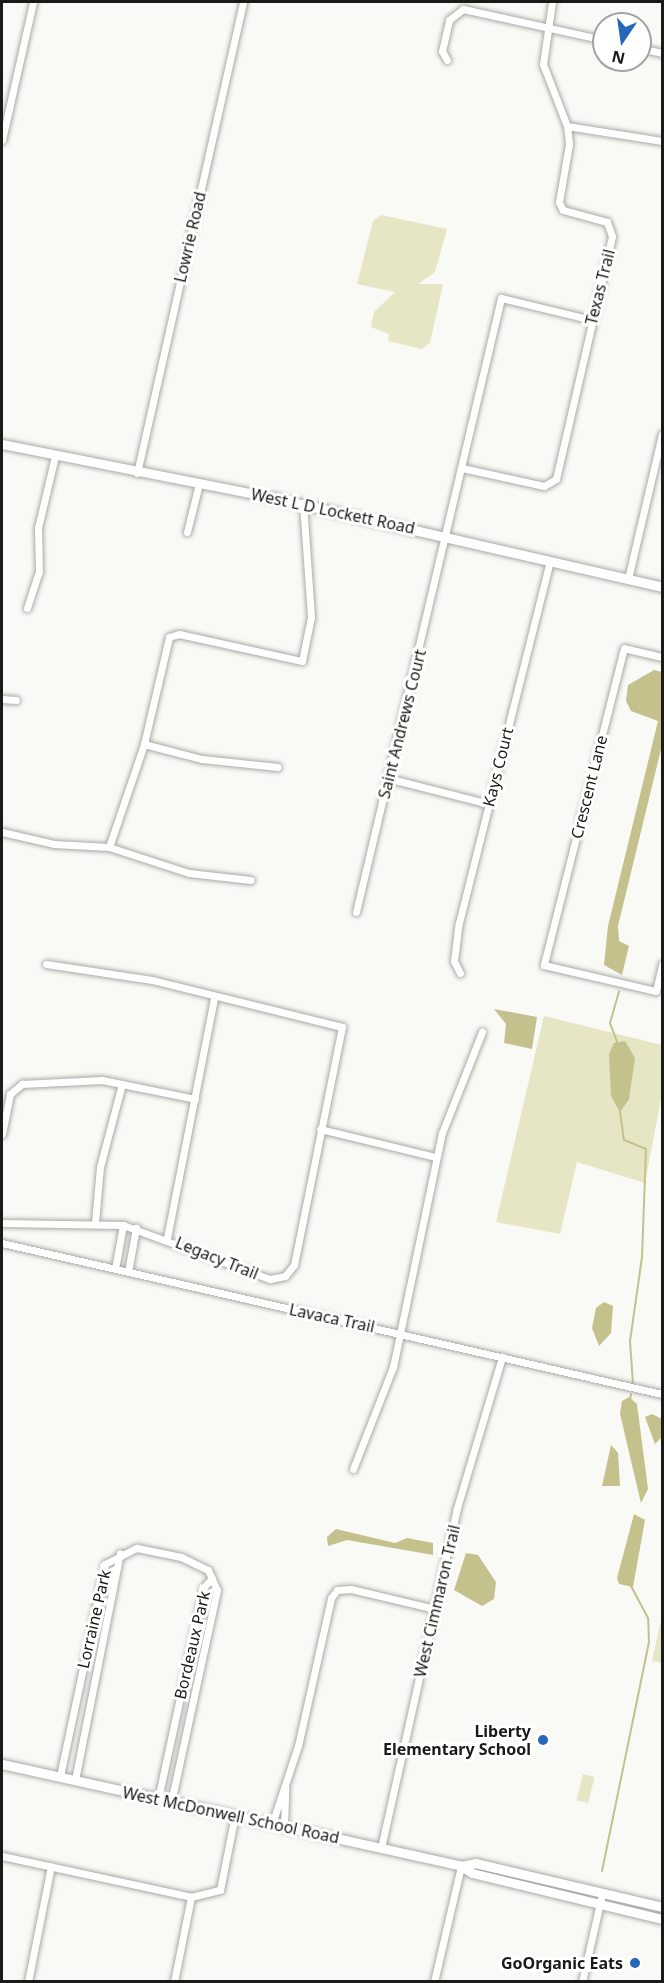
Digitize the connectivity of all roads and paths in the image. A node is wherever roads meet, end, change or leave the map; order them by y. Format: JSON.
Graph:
{"nodes":[{"id":1,"x":33,"y":2,"type":"edge"},
{"id":2,"x":243,"y":2,"type":"edge"},
{"id":3,"x":552,"y":2,"type":"edge"},
{"id":4,"x":546,"y":28,"type":"junction"},
{"id":5,"x":592,"y":38,"type":"edge"},
{"id":6,"x":447,"y":60,"type":"dead end"},
{"id":7,"x":567,"y":126,"type":"junction"},
{"id":8,"x":2,"y":140,"type":"edge"},
{"id":9,"x":663,"y":141,"type":"edge"},
{"id":10,"x":592,"y":320,"type":"junction"},
{"id":11,"x":663,"y":434,"type":"edge"},
{"id":12,"x":2,"y":444,"type":"edge"},
{"id":13,"x":55,"y":456,"type":"junction"},
{"id":14,"x":462,"y":468,"type":"junction"},
{"id":15,"x":137,"y":473,"type":"junction"},
{"id":16,"x":199,"y":484,"type":"junction"},
{"id":17,"x":303,"y":504,"type":"junction"},
{"id":18,"x":187,"y":532,"type":"dead end"},
{"id":19,"x":447,"y":536,"type":"junction"},
{"id":20,"x":550,"y":561,"type":"junction"},
{"id":21,"x":628,"y":579,"type":"junction"},
{"id":22,"x":663,"y":587,"type":"edge"},
{"id":23,"x":27,"y":608,"type":"dead end"},
{"id":24,"x":663,"y":657,"type":"edge"},
{"id":25,"x":2,"y":699,"type":"edge"},
{"id":26,"x":16,"y":700,"type":"dead end"},
{"id":27,"x":144,"y":744,"type":"junction"},
{"id":28,"x":278,"y":767,"type":"dead end"},
{"id":29,"x":391,"y":779,"type":"junction"},
{"id":30,"x":489,"y":804,"type":"junction"},
{"id":31,"x":2,"y":832,"type":"edge"},
{"id":32,"x":109,"y":847,"type":"junction"},
{"id":33,"x":250,"y":880,"type":"dead end"},
{"id":34,"x":357,"y":912,"type":"dead end"},
{"id":35,"x":46,"y":964,"type":"dead end"},
{"id":36,"x":663,"y":964,"type":"edge"},
{"id":37,"x":460,"y":973,"type":"dead end"},
{"id":38,"x":214,"y":998,"type":"junction"},
{"id":39,"x":482,"y":1032,"type":"dead end"},
{"id":40,"x":122,"y":1084,"type":"junction"},
{"id":41,"x":195,"y":1099,"type":"junction"},
{"id":42,"x":320,"y":1129,"type":"junction"},
{"id":43,"x":2,"y":1134,"type":"edge"},
{"id":44,"x":436,"y":1156,"type":"junction"},
{"id":45,"x":95,"y":1222,"type":"junction"},
{"id":46,"x":2,"y":1223,"type":"edge"},
{"id":47,"x":123,"y":1225,"type":"junction"},
{"id":48,"x":136,"y":1228,"type":"junction"},
{"id":49,"x":167,"y":1238,"type":"junction"},
{"id":50,"x":2,"y":1243,"type":"edge"},
{"id":51,"x":115,"y":1269,"type":"junction"},
{"id":52,"x":128,"y":1272,"type":"junction"},
{"id":53,"x":401,"y":1333,"type":"junction"},
{"id":54,"x":502,"y":1357,"type":"junction"},
{"id":55,"x":663,"y":1394,"type":"edge"},
{"id":56,"x":353,"y":1469,"type":"dead end"},
{"id":57,"x":120,"y":1553,"type":"junction"},
{"id":58,"x":212,"y":1578,"type":"junction"},
{"id":59,"x":435,"y":1610,"type":"junction"},
{"id":60,"x":66,"y":1746,"type":"junction"},
{"id":61,"x":81,"y":1750,"type":"junction"},
{"id":62,"x":2,"y":1764,"type":"edge"},
{"id":63,"x":165,"y":1766,"type":"junction"},
{"id":64,"x":178,"y":1769,"type":"junction"},
{"id":65,"x":60,"y":1776,"type":"junction"},
{"id":66,"x":75,"y":1780,"type":"junction"},
{"id":67,"x":285,"y":1788,"type":"junction"},
{"id":68,"x":158,"y":1799,"type":"junction"},
{"id":69,"x":171,"y":1802,"type":"junction"},
{"id":70,"x":236,"y":1815,"type":"junction"},
{"id":71,"x":272,"y":1824,"type":"junction"},
{"id":72,"x":284,"y":1826,"type":"junction"},
{"id":73,"x":381,"y":1848,"type":"junction"},
{"id":74,"x":2,"y":1856,"type":"edge"},
{"id":75,"x":51,"y":1866,"type":"junction"},
{"id":76,"x":461,"y":1866,"type":"junction"},
{"id":77,"x":191,"y":1897,"type":"junction"},
{"id":78,"x":601,"y":1899,"type":"junction"},
{"id":79,"x":663,"y":1907,"type":"edge"},
{"id":80,"x":663,"y":1919,"type":"edge"},
{"id":81,"x":28,"y":1982,"type":"edge"},
{"id":82,"x":174,"y":1982,"type":"edge"},
{"id":83,"x":434,"y":1982,"type":"edge"},
{"id":84,"x":582,"y":1982,"type":"edge"}],
"edges":[{"from":1,"to":8,"type":"street"},
{"from":2,"to":15,"type":"street","name":"Lowrie Road"},
{"from":3,"to":4,"type":"street","name":"Texas Trail"},
{"from":4,"to":5,"type":"street"},
{"from":4,"to":6,"type":"street"},
{"from":4,"to":7,"type":"street","name":"Texas Trail"},
{"from":7,"to":9,"type":"street"},
{"from":7,"to":10,"type":"street","name":"Texas Trail"},
{"from":10,"to":14,"type":"street","name":"Texas Trail"},
{"from":10,"to":14,"type":"street","name":"Saint Andrews Court"},
{"from":11,"to":21,"type":"street"},
{"from":12,"to":13,"type":"main road","name":"West L D Lockett Road"},
{"from":13,"to":15,"type":"main road","name":"West L D Lockett Road"},
{"from":13,"to":23,"type":"street"},
{"from":14,"to":19,"type":"street","name":"Saint Andrews Court"},
{"from":15,"to":16,"type":"main road","name":"West L D Lockett Road"},
{"from":16,"to":17,"type":"main road","name":"West L D Lockett Road"},
{"from":16,"to":18,"type":"street"},
{"from":17,"to":19,"type":"main road","name":"West L D Lockett Road"},
{"from":17,"to":27,"type":"street"},
{"from":19,"to":20,"type":"main road","name":"West L D Lockett Road"},
{"from":19,"to":29,"type":"street","name":"Saint Andrews Court"},
{"from":20,"to":21,"type":"main road","name":"West L D Lockett Road"},
{"from":20,"to":30,"type":"street","name":"Kays Court"},
{"from":21,"to":22,"type":"main road","name":"West L D Lockett Road"},
{"from":24,"to":36,"type":"street","name":"Crescent Lane"},
{"from":25,"to":26,"type":"street"},
{"from":27,"to":28,"type":"street"},
{"from":27,"to":32,"type":"street"},
{"from":29,"to":30,"type":"street"},
{"from":29,"to":34,"type":"street","name":"Saint Andrews Court"},
{"from":30,"to":37,"type":"street","name":"Kays Court"},
{"from":31,"to":32,"type":"street"},
{"from":32,"to":33,"type":"street"},
{"from":35,"to":38,"type":"street"},
{"from":38,"to":41,"type":"street"},
{"from":38,"to":42,"type":"street","name":"Legacy Trail"},
{"from":39,"to":44,"type":"street"},
{"from":40,"to":41,"type":"street"},
{"from":40,"to":43,"type":"street"},
{"from":40,"to":45,"type":"street"},
{"from":41,"to":49,"type":"street"},
{"from":42,"to":44,"type":"street"},
{"from":42,"to":49,"type":"street","name":"Legacy Trail"},
{"from":44,"to":53,"type":"street"},
{"from":45,"to":46,"type":"street","name":"Legacy Trail"},
{"from":45,"to":47,"type":"street","name":"Legacy Trail"},
{"from":47,"to":48,"type":"street","name":"Legacy Trail"},
{"from":47,"to":51,"type":"street"},
{"from":48,"to":49,"type":"street","name":"Legacy Trail"},
{"from":48,"to":52,"type":"street"},
{"from":50,"to":51,"type":"street","name":"Lavaca Trail"},
{"from":51,"to":52,"type":"street","name":"Lavaca Trail"},
{"from":52,"to":53,"type":"street","name":"Lavaca Trail"},
{"from":53,"to":54,"type":"street","name":"Lavaca Trail"},
{"from":53,"to":56,"type":"street"},
{"from":54,"to":55,"type":"street","name":"Lavaca Trail"},
{"from":54,"to":59,"type":"street","name":"West Cimmaron Trail"},
{"from":57,"to":58,"type":"street"},
{"from":57,"to":60,"type":"street","name":"Lorraine Park"},
{"from":57,"to":61,"type":"street","name":"Lorraine Park"},
{"from":58,"to":63,"type":"street","name":"Bordeaux Park"},
{"from":58,"to":64,"type":"street","name":"Bordeaux Park"},
{"from":59,"to":67,"type":"street"},
{"from":59,"to":73,"type":"street","name":"West Cimmaron Trail"},
{"from":60,"to":61,"type":"street"},
{"from":60,"to":65,"type":"street","name":"Lorraine Park"},
{"from":61,"to":66,"type":"street","name":"Lorraine Park"},
{"from":62,"to":65,"type":"main road","name":"West McDonwell School Road"},
{"from":63,"to":64,"type":"street"},
{"from":63,"to":68,"type":"street","name":"Bordeaux Park"},
{"from":64,"to":69,"type":"street","name":"Bordeaux Park"},
{"from":65,"to":66,"type":"main road","name":"West McDonwell School Road"},
{"from":66,"to":68,"type":"main road","name":"West McDonwell School Road"},
{"from":67,"to":71,"type":"street"},
{"from":67,"to":72,"type":"street"},
{"from":68,"to":69,"type":"main road","name":"West McDonwell School Road"},
{"from":69,"to":70,"type":"main road","name":"West McDonwell School Road"},
{"from":70,"to":71,"type":"main road","name":"West McDonwell School Road"},
{"from":70,"to":77,"type":"street"},
{"from":71,"to":72,"type":"main road","name":"West McDonwell School Road"},
{"from":72,"to":73,"type":"main road","name":"West McDonwell School Road"},
{"from":73,"to":76,"type":"main road","name":"West McDonwell School Road"},
{"from":74,"to":75,"type":"street"},
{"from":75,"to":77,"type":"street"},
{"from":75,"to":81,"type":"street"},
{"from":76,"to":78,"type":"main road","name":"West McDonwell School Road"},
{"from":76,"to":83,"type":"street"},
{"from":77,"to":82,"type":"street"},
{"from":78,"to":79,"type":"main road","name":"West McDonwell School Road"},
{"from":78,"to":80,"type":"main road","name":"West McDonwell School Road"},
{"from":78,"to":84,"type":"street"}]}
